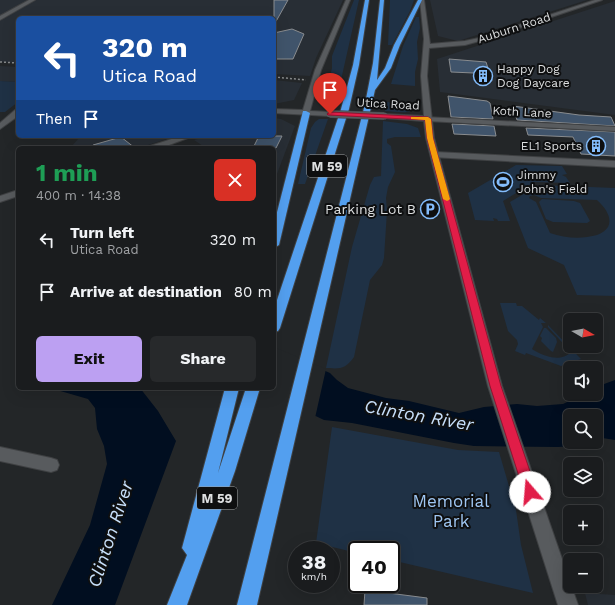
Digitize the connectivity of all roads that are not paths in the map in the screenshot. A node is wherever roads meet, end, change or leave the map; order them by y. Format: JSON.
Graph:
{"nodes":[{"id":1,"x":33,"y":0,"type":"edge"},
{"id":2,"x":348,"y":0,"type":"edge"},
{"id":3,"x":367,"y":0,"type":"edge"},
{"id":4,"x":382,"y":0,"type":"edge"},
{"id":5,"x":421,"y":0,"type":"edge"},
{"id":6,"x":600,"y":0,"type":"edge"},
{"id":7,"x":0,"y":18,"type":"edge"},
{"id":8,"x":427,"y":42,"type":"junction"},
{"id":9,"x":372,"y":91,"type":"junction"},
{"id":10,"x":276,"y":112,"type":"edge"},
{"id":11,"x":306,"y":113,"type":"junction"},
{"id":12,"x":16,"y":114,"type":"edge"},
{"id":13,"x":428,"y":119,"type":"junction"},
{"id":14,"x":0,"y":127,"type":"edge"},
{"id":15,"x":615,"y":129,"type":"edge"},
{"id":16,"x":183,"y":138,"type":"edge"},
{"id":17,"x":159,"y":146,"type":"edge"},
{"id":18,"x":435,"y":155,"type":"junction"},
{"id":19,"x":615,"y":164,"type":"edge"},
{"id":20,"x":16,"y":194,"type":"edge"},
{"id":21,"x":0,"y":199,"type":"edge"},
{"id":22,"x":276,"y":237,"type":"edge"},
{"id":23,"x":276,"y":322,"type":"edge"},
{"id":24,"x":231,"y":390,"type":"edge"},
{"id":25,"x":252,"y":390,"type":"edge"},
{"id":26,"x":0,"y":454,"type":"edge"},
{"id":27,"x":51,"y":465,"type":"dead end"},
{"id":28,"x":177,"y":605,"type":"edge"},
{"id":29,"x":247,"y":605,"type":"edge"},
{"id":30,"x":568,"y":605,"type":"edge"}],
"edges":[{"from":1,"to":7,"type":"street"},
{"from":2,"to":11,"type":"street"},
{"from":3,"to":23,"type":"highway","number":"M 59"},
{"from":4,"to":9,"type":"highway","number":"M 59"},
{"from":5,"to":8,"type":"street"},
{"from":5,"to":9,"type":"highway"},
{"from":6,"to":8,"type":"street","name":"Auburn Road"},
{"from":8,"to":13,"type":"street"},
{"from":9,"to":29,"type":"highway","number":"M 59"},
{"from":10,"to":11,"type":"street","name":"Utica Road"},
{"from":11,"to":13,"type":"street","name":"Utica Road","bridge":true},
{"from":11,"to":22,"type":"highway"},
{"from":12,"to":14,"type":"street"},
{"from":13,"to":15,"type":"street","name":"Koth Lane"},
{"from":13,"to":18,"type":"street"},
{"from":16,"to":17,"type":"street"},
{"from":18,"to":19,"type":"street"},
{"from":18,"to":30,"type":"street"},
{"from":20,"to":21,"type":"street"},
{"from":24,"to":28,"type":"highway"},
{"from":25,"to":28,"type":"highway","number":"M 59"},
{"from":26,"to":27,"type":"street"}]}
